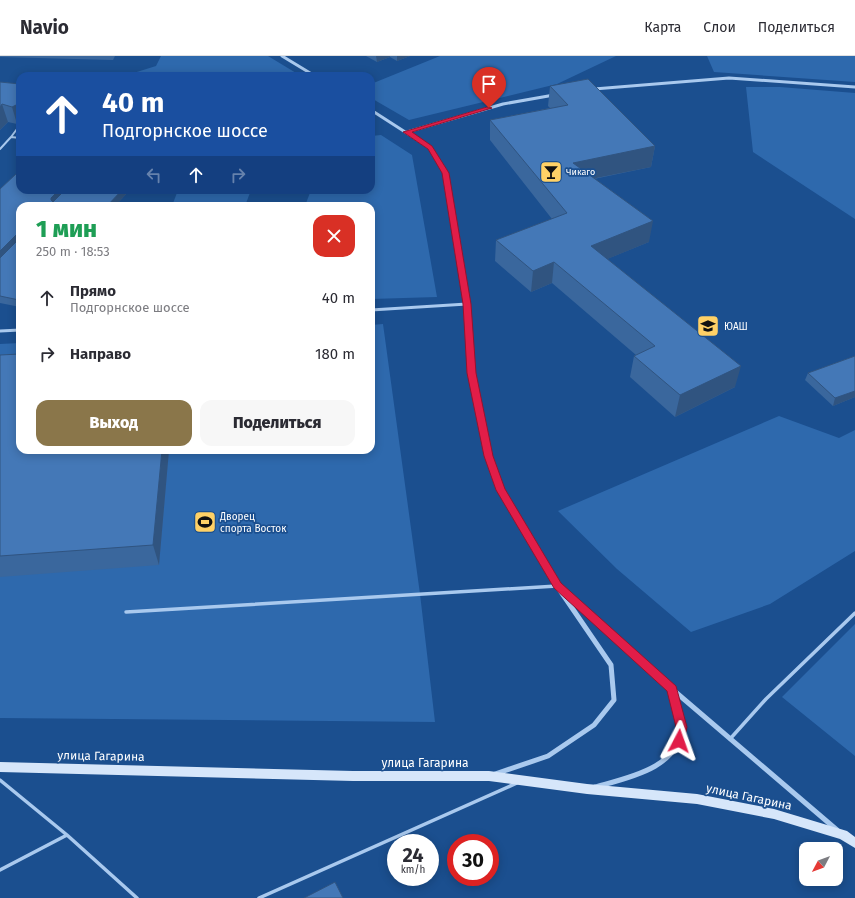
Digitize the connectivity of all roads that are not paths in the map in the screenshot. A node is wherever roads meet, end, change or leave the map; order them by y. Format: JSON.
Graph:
{"nodes":[{"id":1,"x":282,"y":56,"type":"edge"},
{"id":2,"x":308,"y":72,"type":"edge"},
{"id":3,"x":855,"y":87,"type":"edge"},
{"id":4,"x":589,"y":90,"type":"edge"},
{"id":5,"x":558,"y":95,"type":"edge"},
{"id":6,"x":375,"y":112,"type":"edge"},
{"id":7,"x":16,"y":130,"type":"edge"},
{"id":8,"x":407,"y":132,"type":"junction"},
{"id":9,"x":11,"y":136,"type":"junction"},
{"id":10,"x":16,"y":137,"type":"edge"},
{"id":11,"x":0,"y":149,"type":"edge"},
{"id":12,"x":467,"y":304,"type":"junction"},
{"id":13,"x":375,"y":310,"type":"edge"},
{"id":14,"x":16,"y":330,"type":"edge"},
{"id":15,"x":0,"y":331,"type":"edge"},
{"id":16,"x":557,"y":586,"type":"junction"},
{"id":17,"x":126,"y":612,"type":"dead end"},
{"id":18,"x":855,"y":613,"type":"edge"},
{"id":19,"x":672,"y":689,"type":"junction"},
{"id":20,"x":730,"y":739,"type":"junction"},
{"id":21,"x":0,"y":767,"type":"edge"},
{"id":22,"x":489,"y":776,"type":"junction"},
{"id":23,"x":0,"y":780,"type":"edge"},
{"id":24,"x":522,"y":781,"type":"junction"},
{"id":25,"x":587,"y":789,"type":"junction"},
{"id":26,"x":67,"y":835,"type":"junction"},
{"id":27,"x":844,"y":835,"type":"junction"},
{"id":28,"x":855,"y":843,"type":"edge"},
{"id":29,"x":0,"y":870,"type":"edge"},
{"id":30,"x":137,"y":898,"type":"edge"},
{"id":31,"x":259,"y":898,"type":"edge"}],
"edges":[{"from":1,"to":2,"type":"street"},
{"from":3,"to":4,"type":"street"},
{"from":5,"to":8,"type":"street"},
{"from":6,"to":8,"type":"street"},
{"from":7,"to":9,"type":"lane"},
{"from":8,"to":12,"type":"street"},
{"from":9,"to":10,"type":"lane"},
{"from":9,"to":11,"type":"lane"},
{"from":12,"to":13,"type":"lane"},
{"from":12,"to":16,"type":"street"},
{"from":14,"to":15,"type":"lane"},
{"from":16,"to":17,"type":"lane"},
{"from":16,"to":19,"type":"street"},
{"from":16,"to":22,"type":"street"},
{"from":18,"to":20,"type":"lane"},
{"from":19,"to":20,"type":"street"},
{"from":19,"to":25,"type":"street"},
{"from":20,"to":27,"type":"street"},
{"from":21,"to":22,"type":"main road","name":"улица Гагарина"},
{"from":22,"to":24,"type":"main road","name":"улица Гагарина"},
{"from":23,"to":26,"type":"lane"},
{"from":24,"to":25,"type":"main road","name":"улица Гагарина"},
{"from":24,"to":31,"type":"lane"},
{"from":25,"to":27,"type":"main road","name":"улица Гагарина"},
{"from":26,"to":29,"type":"lane"},
{"from":26,"to":30,"type":"lane"},
{"from":27,"to":28,"type":"main road","name":"улица Гагарина"}]}
